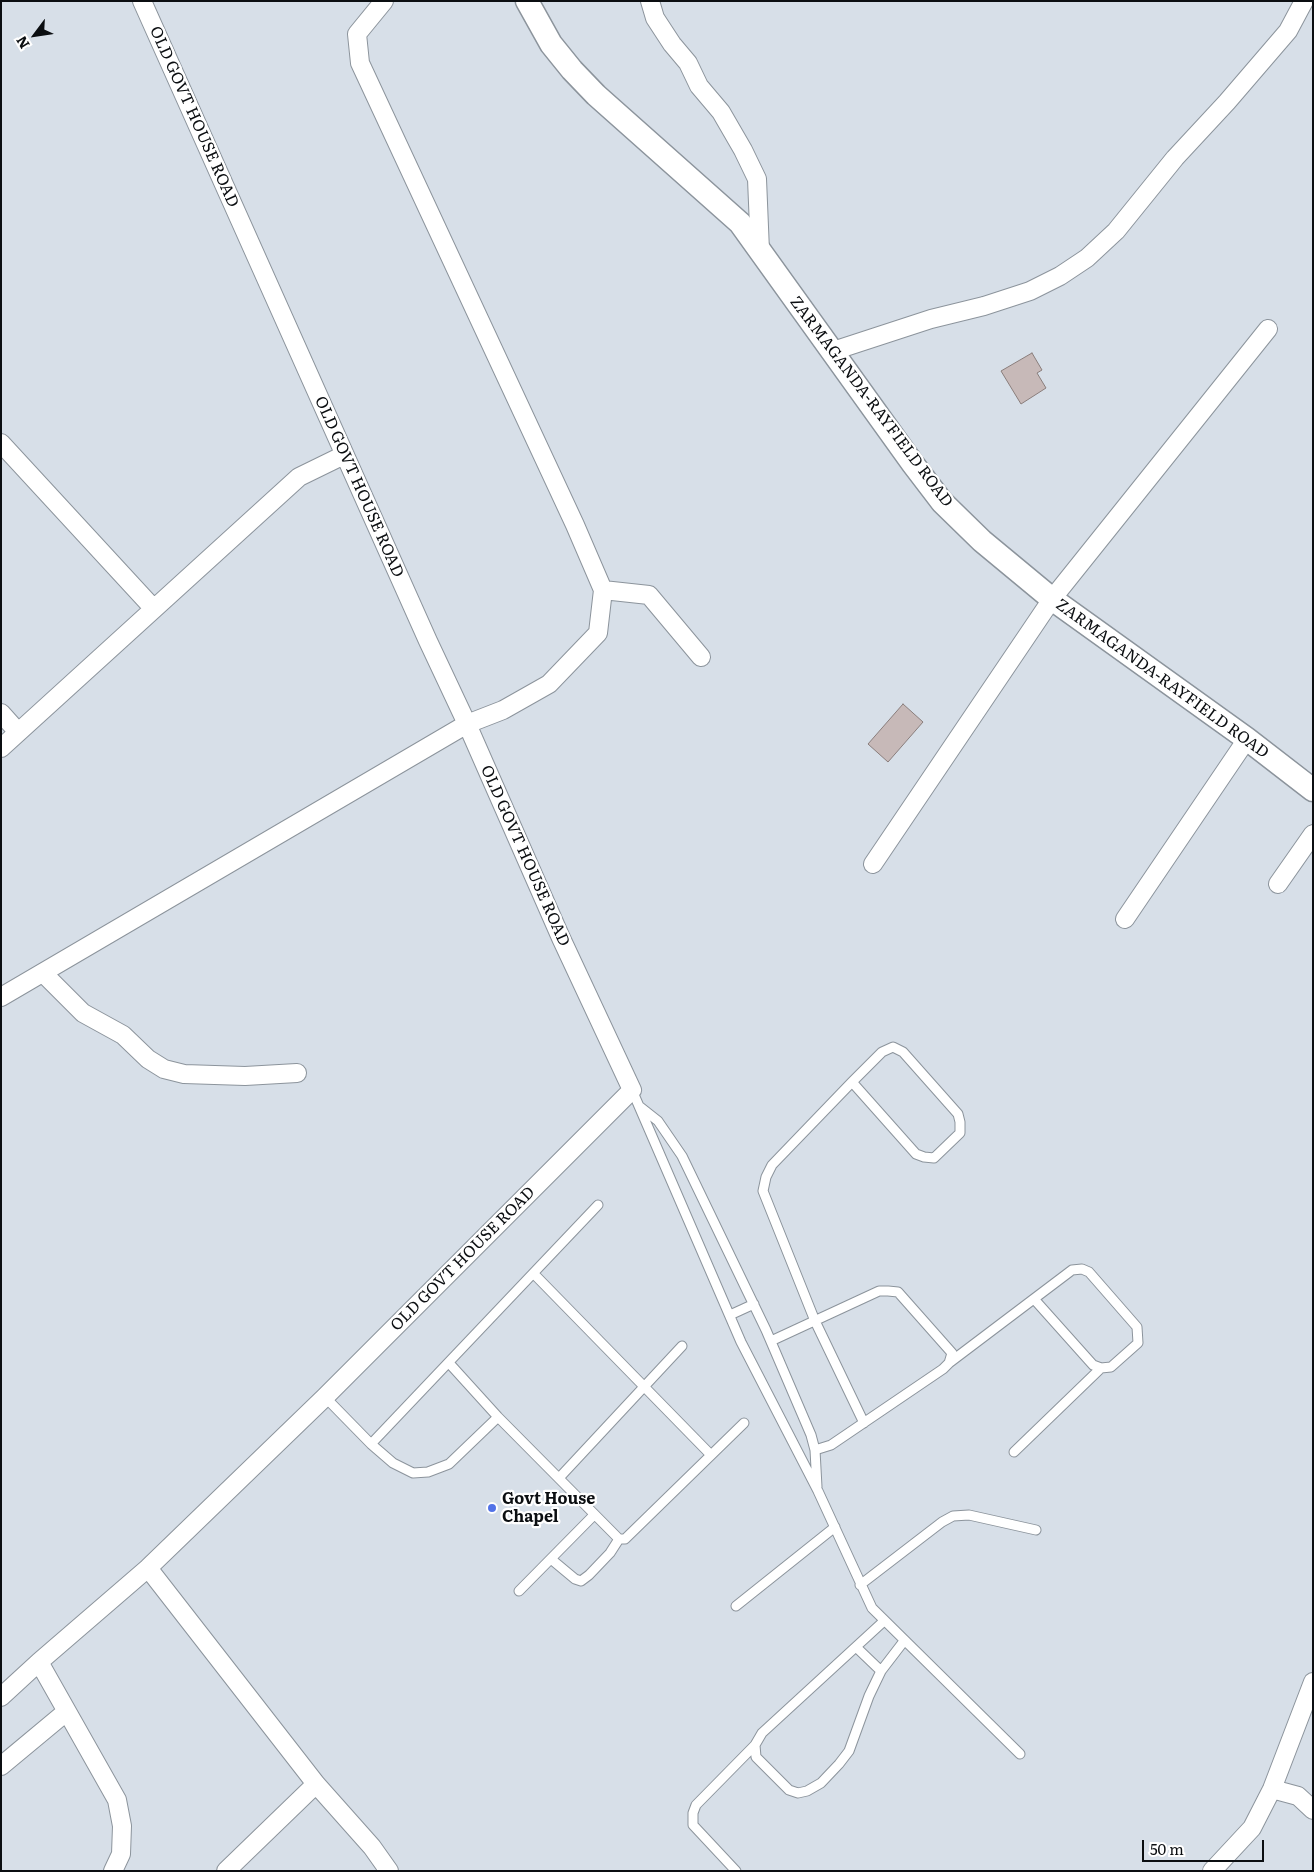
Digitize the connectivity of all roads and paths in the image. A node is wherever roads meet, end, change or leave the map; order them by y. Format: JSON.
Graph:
{"nodes":[{"id":1,"x":142,"y":1,"type":"edge"},
{"id":2,"x":384,"y":1,"type":"edge"},
{"id":3,"x":527,"y":1,"type":"edge"},
{"id":4,"x":650,"y":1,"type":"edge"},
{"id":5,"x":1304,"y":1,"type":"edge"},
{"id":6,"x":760,"y":251,"type":"junction"},
{"id":7,"x":1268,"y":329,"type":"dead end"},
{"id":8,"x":833,"y":352,"type":"junction"},
{"id":9,"x":1,"y":443,"type":"edge"},
{"id":10,"x":344,"y":454,"type":"junction"},
{"id":11,"x":603,"y":590,"type":"junction"},
{"id":12,"x":1052,"y":599,"type":"junction"},
{"id":13,"x":154,"y":609,"type":"junction"},
{"id":14,"x":701,"y":657,"type":"dead end"},
{"id":15,"x":1,"y":713,"type":"edge"},
{"id":16,"x":467,"y":724,"type":"junction"},
{"id":17,"x":18,"y":732,"type":"junction"},
{"id":18,"x":1247,"y":739,"type":"junction"},
{"id":19,"x":1,"y":748,"type":"edge"},
{"id":20,"x":1313,"y":790,"type":"edge"},
{"id":21,"x":1313,"y":834,"type":"edge"},
{"id":22,"x":873,"y":864,"type":"dead end"},
{"id":23,"x":1278,"y":884,"type":"dead end"},
{"id":24,"x":1126,"y":919,"type":"dead end"},
{"id":25,"x":43,"y":973,"type":"junction"},
{"id":26,"x":1,"y":997,"type":"edge"},
{"id":27,"x":297,"y":1073,"type":"dead end"},
{"id":28,"x":852,"y":1082,"type":"junction"},
{"id":29,"x":634,"y":1097,"type":"junction"},
{"id":30,"x":598,"y":1205,"type":"dead end"},
{"id":31,"x":534,"y":1274,"type":"junction"},
{"id":32,"x":1034,"y":1298,"type":"junction"},
{"id":33,"x":754,"y":1304,"type":"junction"},
{"id":34,"x":730,"y":1315,"type":"junction"},
{"id":35,"x":815,"y":1321,"type":"junction"},
{"id":36,"x":771,"y":1341,"type":"junction"},
{"id":37,"x":682,"y":1346,"type":"dead end"},
{"id":38,"x":449,"y":1363,"type":"junction"},
{"id":39,"x":949,"y":1363,"type":"junction"},
{"id":40,"x":1101,"y":1368,"type":"junction"},
{"id":41,"x":643,"y":1388,"type":"junction"},
{"id":42,"x":325,"y":1396,"type":"junction"},
{"id":43,"x":498,"y":1417,"type":"junction"},
{"id":44,"x":744,"y":1423,"type":"dead end"},
{"id":45,"x":864,"y":1423,"type":"junction"},
{"id":46,"x":371,"y":1444,"type":"junction"},
{"id":47,"x":815,"y":1450,"type":"junction"},
{"id":48,"x":1014,"y":1452,"type":"dead end"},
{"id":49,"x":710,"y":1454,"type":"junction"},
{"id":50,"x":559,"y":1478,"type":"junction"},
{"id":51,"x":818,"y":1491,"type":"junction"},
{"id":52,"x":594,"y":1515,"type":"junction"},
{"id":53,"x":835,"y":1527,"type":"junction"},
{"id":54,"x":1036,"y":1530,"type":"dead end"},
{"id":55,"x":619,"y":1539,"type":"junction"},
{"id":56,"x":551,"y":1559,"type":"junction"},
{"id":57,"x":148,"y":1568,"type":"junction"},
{"id":58,"x":860,"y":1585,"type":"junction"},
{"id":59,"x":519,"y":1591,"type":"dead end"},
{"id":60,"x":736,"y":1606,"type":"dead end"},
{"id":61,"x":884,"y":1621,"type":"junction"},
{"id":62,"x":904,"y":1641,"type":"junction"},
{"id":63,"x":856,"y":1647,"type":"junction"},
{"id":64,"x":39,"y":1662,"type":"junction"},
{"id":65,"x":881,"y":1671,"type":"junction"},
{"id":66,"x":1313,"y":1682,"type":"edge"},
{"id":67,"x":1,"y":1697,"type":"edge"},
{"id":68,"x":66,"y":1712,"type":"junction"},
{"id":69,"x":754,"y":1745,"type":"junction"},
{"id":70,"x":1020,"y":1754,"type":"dead end"},
{"id":71,"x":1,"y":1766,"type":"edge"},
{"id":72,"x":316,"y":1784,"type":"junction"},
{"id":73,"x":1272,"y":1789,"type":"junction"},
{"id":74,"x":1313,"y":1810,"type":"edge"},
{"id":75,"x":114,"y":1871,"type":"edge"},
{"id":76,"x":226,"y":1871,"type":"edge"},
{"id":77,"x":389,"y":1871,"type":"edge"},
{"id":78,"x":736,"y":1871,"type":"edge"},
{"id":79,"x":1212,"y":1871,"type":"edge"}],
"edges":[{"from":1,"to":10,"type":"street","name":"OLD GOVT HOUSE ROAD"},
{"from":2,"to":11,"type":"street"},
{"from":3,"to":6,"type":"street","name":"ZARMAGANDA-RAYFIELD ROAD"},
{"from":4,"to":6,"type":"street"},
{"from":5,"to":8,"type":"street"},
{"from":6,"to":8,"type":"street","name":"ZARMAGANDA-RAYFIELD ROAD"},
{"from":7,"to":12,"type":"street"},
{"from":8,"to":12,"type":"street","name":"ZARMAGANDA-RAYFIELD ROAD"},
{"from":9,"to":13,"type":"street"},
{"from":10,"to":13,"type":"street"},
{"from":10,"to":16,"type":"street","name":"OLD GOVT HOUSE ROAD"},
{"from":11,"to":14,"type":"street"},
{"from":11,"to":16,"type":"street"},
{"from":12,"to":18,"type":"street","name":"ZARMAGANDA-RAYFIELD ROAD"},
{"from":12,"to":22,"type":"street"},
{"from":13,"to":17,"type":"street"},
{"from":15,"to":17,"type":"street"},
{"from":16,"to":25,"type":"street"},
{"from":16,"to":29,"type":"street","name":"OLD GOVT HOUSE ROAD"},
{"from":17,"to":19,"type":"street"},
{"from":18,"to":20,"type":"street","name":"ZARMAGANDA-RAYFIELD ROAD"},
{"from":18,"to":24,"type":"street"},
{"from":21,"to":23,"type":"street"},
{"from":25,"to":26,"type":"street"},
{"from":25,"to":27,"type":"street"},
{"from":28,"to":28,"type":"lane"},
{"from":28,"to":35,"type":"lane"},
{"from":29,"to":33,"type":"lane"},
{"from":29,"to":34,"type":"lane"},
{"from":29,"to":42,"type":"street","name":"OLD GOVT HOUSE ROAD"},
{"from":30,"to":31,"type":"lane"},
{"from":31,"to":38,"type":"lane"},
{"from":31,"to":41,"type":"lane"},
{"from":32,"to":39,"type":"lane"},
{"from":32,"to":40,"type":"lane"},
{"from":32,"to":40,"type":"lane"},
{"from":33,"to":34,"type":"lane"},
{"from":33,"to":36,"type":"lane"},
{"from":34,"to":51,"type":"lane"},
{"from":35,"to":36,"type":"lane"},
{"from":35,"to":39,"type":"lane"},
{"from":35,"to":45,"type":"lane"},
{"from":36,"to":47,"type":"lane"},
{"from":37,"to":41,"type":"lane"},
{"from":38,"to":43,"type":"lane"},
{"from":38,"to":46,"type":"lane"},
{"from":39,"to":45,"type":"lane"},
{"from":40,"to":48,"type":"lane"},
{"from":41,"to":49,"type":"lane"},
{"from":41,"to":50,"type":"lane"},
{"from":42,"to":46,"type":"lane"},
{"from":42,"to":57,"type":"street","name":"OLD GOVT HOUSE ROAD"},
{"from":43,"to":46,"type":"lane"},
{"from":43,"to":50,"type":"lane"},
{"from":44,"to":49,"type":"lane"},
{"from":45,"to":47,"type":"lane"},
{"from":47,"to":51,"type":"lane"},
{"from":49,"to":55,"type":"lane"},
{"from":50,"to":52,"type":"lane"},
{"from":51,"to":53,"type":"lane"},
{"from":52,"to":55,"type":"lane"},
{"from":52,"to":56,"type":"lane"},
{"from":53,"to":58,"type":"lane"},
{"from":53,"to":60,"type":"lane"},
{"from":54,"to":58,"type":"lane"},
{"from":55,"to":56,"type":"lane"},
{"from":56,"to":59,"type":"lane"},
{"from":57,"to":64,"type":"street","name":"OLD GOVT HOUSE ROAD"},
{"from":57,"to":72,"type":"street"},
{"from":58,"to":61,"type":"lane"},
{"from":61,"to":62,"type":"lane"},
{"from":61,"to":63,"type":"lane"},
{"from":62,"to":65,"type":"lane"},
{"from":62,"to":70,"type":"lane"},
{"from":63,"to":65,"type":"lane"},
{"from":63,"to":69,"type":"lane"},
{"from":64,"to":67,"type":"street","name":"OLD GOVT HOUSE ROAD"},
{"from":64,"to":68,"type":"street"},
{"from":65,"to":69,"type":"lane"},
{"from":66,"to":73,"type":"street"},
{"from":68,"to":71,"type":"street"},
{"from":68,"to":75,"type":"street"},
{"from":69,"to":78,"type":"lane"},
{"from":72,"to":76,"type":"street"},
{"from":72,"to":77,"type":"street"},
{"from":73,"to":74,"type":"street"},
{"from":73,"to":79,"type":"street"}]}
